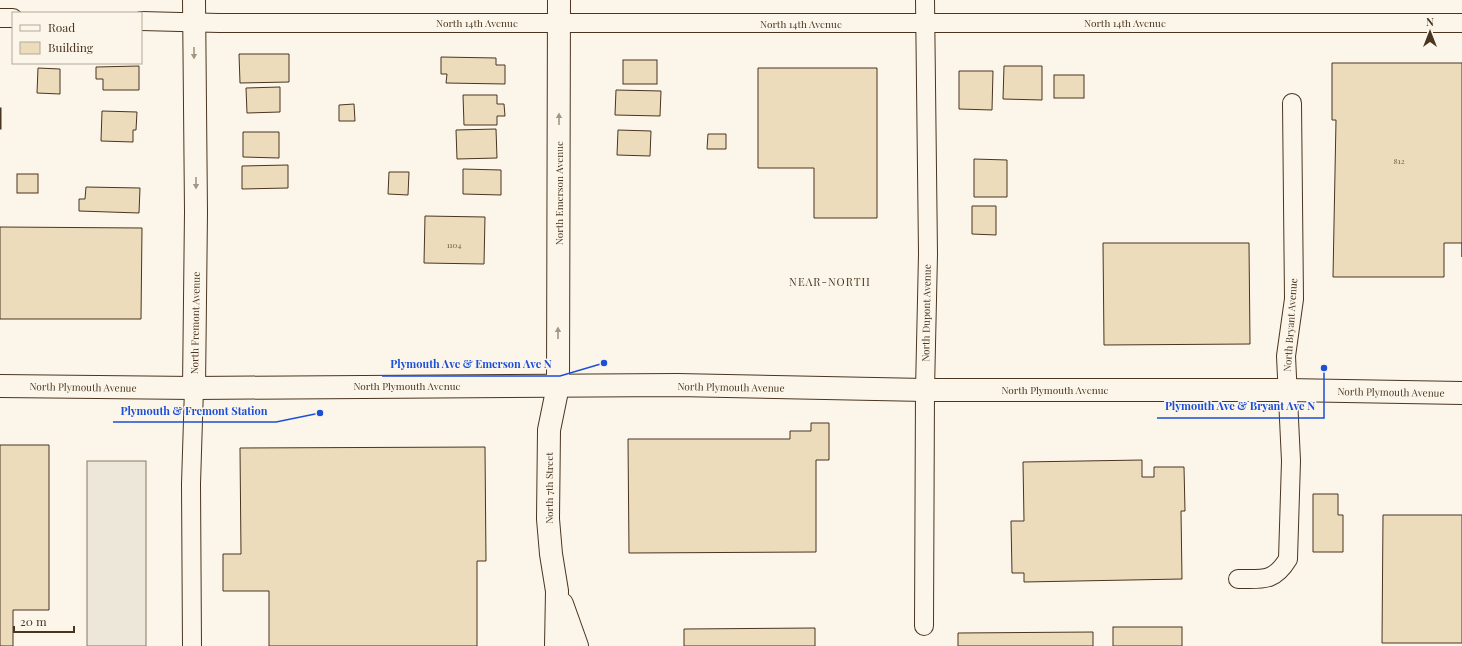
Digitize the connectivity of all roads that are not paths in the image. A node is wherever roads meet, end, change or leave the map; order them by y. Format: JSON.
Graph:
{"nodes":[{"id":1,"x":194,"y":0,"type":"edge"},
{"id":2,"x":559,"y":0,"type":"edge"},
{"id":3,"x":925,"y":0,"type":"edge"},
{"id":4,"x":0,"y":18,"type":"edge"},
{"id":5,"x":12,"y":18,"type":"edge"},
{"id":6,"x":142,"y":22,"type":"edge"},
{"id":7,"x":194,"y":23,"type":"junction"},
{"id":8,"x":559,"y":23,"type":"junction"},
{"id":9,"x":1462,"y":23,"type":"edge"},
{"id":10,"x":924,"y":24,"type":"junction"},
{"id":11,"x":1292,"y":103,"type":"dead end"},
{"id":12,"x":0,"y":386,"type":"edge"},
{"id":13,"x":558,"y":386,"type":"junction"},
{"id":14,"x":194,"y":388,"type":"junction"},
{"id":15,"x":925,"y":390,"type":"junction"},
{"id":16,"x":1287,"y":390,"type":"junction"},
{"id":17,"x":1462,"y":393,"type":"edge"},
{"id":18,"x":1238,"y":579,"type":"dead end"},
{"id":19,"x":557,"y":591,"type":"junction"},
{"id":20,"x":924,"y":626,"type":"dead end"},
{"id":21,"x":192,"y":646,"type":"edge"},
{"id":22,"x":556,"y":646,"type":"edge"},
{"id":23,"x":577,"y":646,"type":"edge"}],
"edges":[{"from":1,"to":7,"type":"main road","name":"North Fremont Avenue"},
{"from":2,"to":8,"type":"main road","name":"North Emerson Avenue"},
{"from":3,"to":10,"type":"street","name":"North Dupont Avenue"},
{"from":4,"to":5,"type":"street"},
{"from":6,"to":7,"type":"street","name":"North 14th Avenue"},
{"from":7,"to":8,"type":"street","name":"North 14th Avenue"},
{"from":7,"to":14,"type":"main road","name":"North Fremont Avenue","one_way":true},
{"from":8,"to":10,"type":"street","name":"North 14th Avenue"},
{"from":13,"to":8,"type":"main road","name":"North Emerson Avenue","one_way":true},
{"from":9,"to":10,"type":"street","name":"North 14th Avenue"},
{"from":10,"to":15,"type":"street","name":"North Dupont Avenue"},
{"from":11,"to":16,"type":"street","name":"North Bryant Avenue"},
{"from":12,"to":14,"type":"main road","name":"North Plymouth Avenue"},
{"from":13,"to":14,"type":"main road","name":"North Plymouth Avenue"},
{"from":13,"to":15,"type":"main road","name":"North Plymouth Avenue"},
{"from":13,"to":19,"type":"main road","name":"North 7th Street"},
{"from":14,"to":21,"type":"street","name":"North Fremont Avenue"},
{"from":15,"to":16,"type":"main road","name":"North Plymouth Avenue"},
{"from":15,"to":20,"type":"street","name":"North Dupont Avenue"},
{"from":16,"to":17,"type":"main road","name":"North Plymouth Avenue"},
{"from":16,"to":18,"type":"street","name":"North Bryant Avenue"},
{"from":19,"to":22,"type":"main road","name":"North 7th Street"},
{"from":19,"to":23,"type":"main road","name":"North 7th Street"}]}
